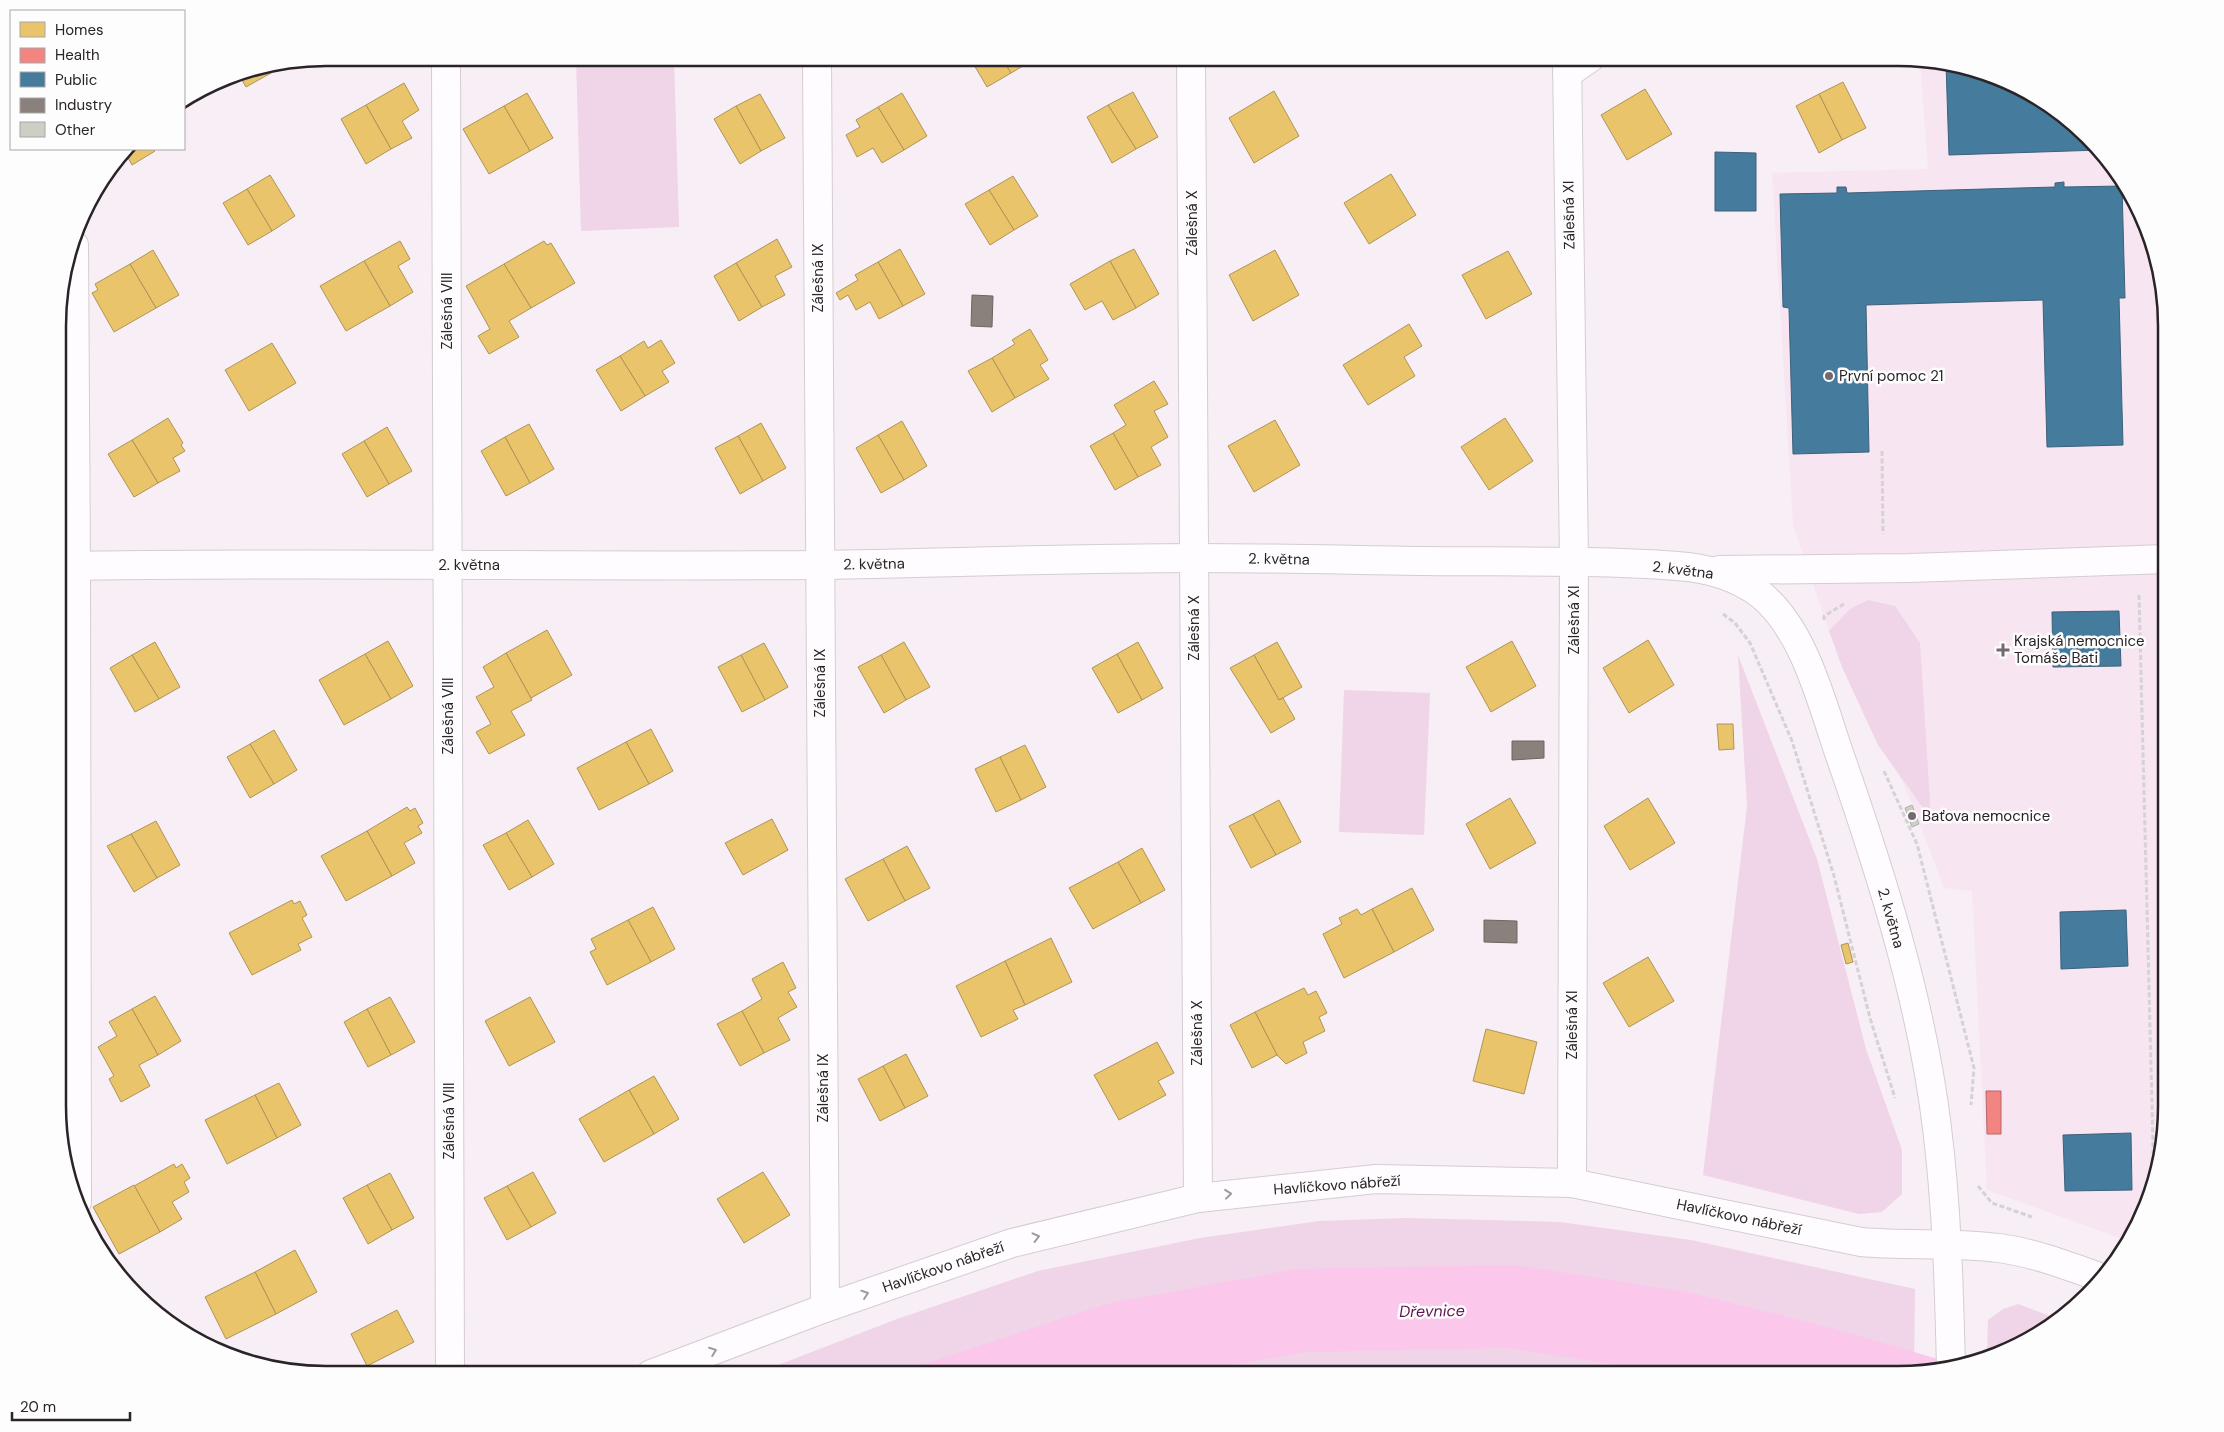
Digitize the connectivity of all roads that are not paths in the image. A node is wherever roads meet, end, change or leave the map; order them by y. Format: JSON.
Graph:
{"nodes":[{"id":1,"x":446,"y":66,"type":"edge"},
{"id":2,"x":817,"y":66,"type":"edge"},
{"id":3,"x":1191,"y":66,"type":"edge"},
{"id":4,"x":1567,"y":66,"type":"edge"},
{"id":5,"x":74,"y":264,"type":"edge"},
{"id":6,"x":1193,"y":558,"type":"junction"},
{"id":7,"x":2158,"y":559,"type":"edge"},
{"id":8,"x":1574,"y":562,"type":"junction"},
{"id":9,"x":447,"y":565,"type":"junction"},
{"id":10,"x":819,"y":565,"type":"junction"},
{"id":11,"x":68,"y":566,"type":"edge"},
{"id":12,"x":1709,"y":570,"type":"junction"},
{"id":13,"x":77,"y":1178,"type":"edge"},
{"id":14,"x":1572,"y":1182,"type":"junction"},
{"id":15,"x":1198,"y":1198,"type":"junction"},
{"id":16,"x":1947,"y":1245,"type":"junction"},
{"id":17,"x":2094,"y":1275,"type":"edge"},
{"id":18,"x":824,"y":1308,"type":"junction"},
{"id":19,"x":1951,"y":1361,"type":"edge"},
{"id":20,"x":450,"y":1366,"type":"edge"},
{"id":21,"x":672,"y":1366,"type":"edge"}],
"edges":[{"from":1,"to":9,"type":"street","name":"Zálešná VIII"},
{"from":2,"to":10,"type":"street","name":"Zálešná IX"},
{"from":3,"to":6,"type":"street","name":"Zálešná X"},
{"from":4,"to":8,"type":"street","name":"Zálešná XI"},
{"from":5,"to":11,"type":"street"},
{"from":6,"to":8,"type":"street","name":"2. května"},
{"from":6,"to":10,"type":"street","name":"2. května"},
{"from":6,"to":15,"type":"street","name":"Zálešná X"},
{"from":7,"to":12,"type":"street"},
{"from":8,"to":12,"type":"street","name":"2. května"},
{"from":8,"to":14,"type":"street","name":"Zálešná XI"},
{"from":9,"to":10,"type":"street","name":"2. května"},
{"from":9,"to":11,"type":"street","name":"2. května"},
{"from":9,"to":20,"type":"street","name":"Zálešná VIII"},
{"from":10,"to":18,"type":"street","name":"Zálešná IX"},
{"from":11,"to":13,"type":"street"},
{"from":12,"to":16,"type":"street","name":"2. května"},
{"from":15,"to":14,"type":"street","name":"Havlíčkovo nábřeží","one_way":true},
{"from":14,"to":16,"type":"street","name":"Havlíčkovo nábřeží"},
{"from":18,"to":15,"type":"street","name":"Havlíčkovo nábřeží","one_way":true},
{"from":16,"to":17,"type":"street","name":"Havlíčkovo nábřeží"},
{"from":16,"to":19,"type":"street","name":"2. května"},
{"from":21,"to":18,"type":"street","name":"Havlíčkovo nábřeží","one_way":true}]}
